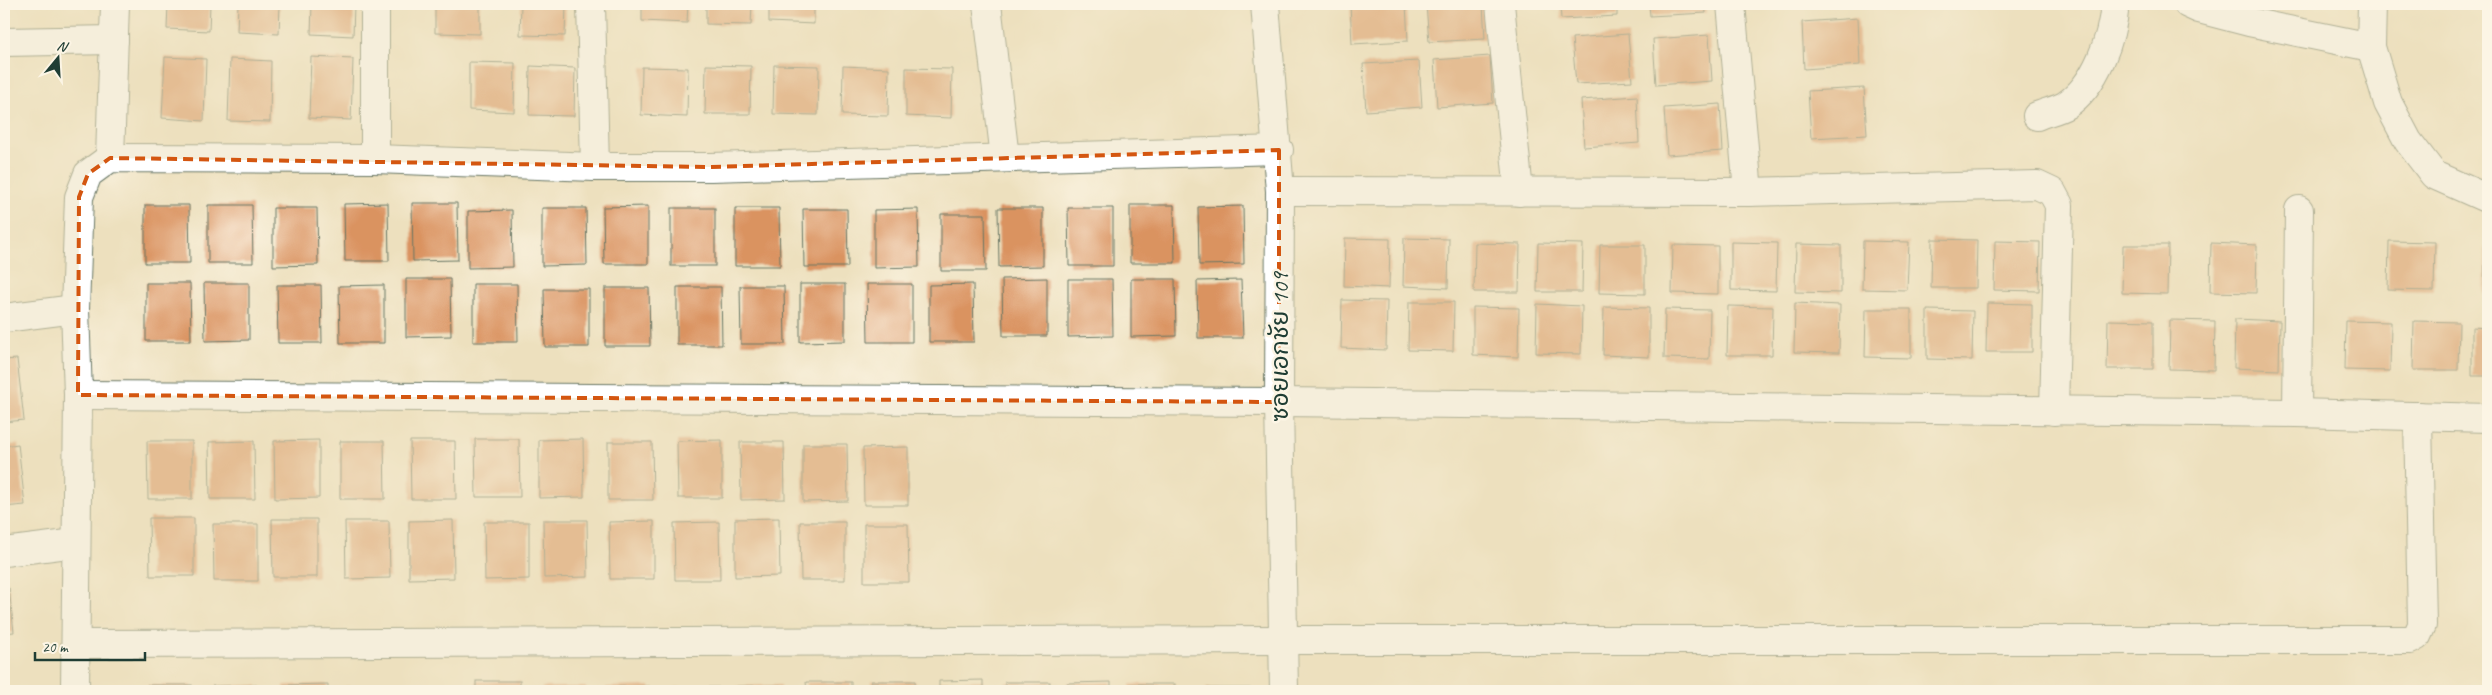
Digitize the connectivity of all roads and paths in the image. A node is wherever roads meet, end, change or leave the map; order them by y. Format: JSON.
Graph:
{"nodes":[{"id":1,"x":115,"y":4,"type":"edge"},
{"id":2,"x":375,"y":4,"type":"edge"},
{"id":3,"x":591,"y":4,"type":"edge"},
{"id":4,"x":987,"y":4,"type":"edge"},
{"id":5,"x":1265,"y":4,"type":"edge"},
{"id":6,"x":1500,"y":4,"type":"edge"},
{"id":7,"x":1731,"y":4,"type":"edge"},
{"id":8,"x":2115,"y":4,"type":"edge"},
{"id":9,"x":2188,"y":4,"type":"edge"},
{"id":10,"x":2372,"y":4,"type":"edge"},
{"id":11,"x":114,"y":40,"type":"junction"},
{"id":12,"x":4,"y":42,"type":"edge"},
{"id":13,"x":2371,"y":47,"type":"junction"},
{"id":14,"x":2037,"y":116,"type":"dead end"},
{"id":15,"x":1279,"y":150,"type":"junction"},
{"id":16,"x":110,"y":158,"type":"junction"},
{"id":17,"x":1005,"y":158,"type":"junction"},
{"id":18,"x":375,"y":159,"type":"junction"},
{"id":19,"x":595,"y":167,"type":"junction"},
{"id":20,"x":1280,"y":191,"type":"junction"},
{"id":21,"x":1519,"y":192,"type":"junction"},
{"id":22,"x":1748,"y":192,"type":"junction"},
{"id":23,"x":2488,"y":199,"type":"edge"},
{"id":24,"x":2299,"y":210,"type":"dead end"},
{"id":25,"x":76,"y":309,"type":"junction"},
{"id":26,"x":4,"y":318,"type":"edge"},
{"id":27,"x":78,"y":395,"type":"junction"},
{"id":28,"x":1279,"y":402,"type":"junction"},
{"id":29,"x":2054,"y":411,"type":"junction"},
{"id":30,"x":2297,"y":414,"type":"junction"},
{"id":31,"x":2418,"y":416,"type":"junction"},
{"id":32,"x":2488,"y":418,"type":"edge"},
{"id":33,"x":76,"y":543,"type":"junction"},
{"id":34,"x":4,"y":552,"type":"edge"},
{"id":35,"x":1283,"y":640,"type":"junction"},
{"id":36,"x":76,"y":644,"type":"junction"},
{"id":37,"x":75,"y":691,"type":"edge"},
{"id":38,"x":1284,"y":691,"type":"edge"}],
"edges":[{"from":1,"to":11,"type":"street"},
{"from":2,"to":18,"type":"street"},
{"from":3,"to":19,"type":"street"},
{"from":4,"to":17,"type":"street"},
{"from":5,"to":15,"type":"street","name":"ซอยเอกชัย 109"},
{"from":6,"to":21,"type":"street"},
{"from":7,"to":22,"type":"street"},
{"from":8,"to":14,"type":"street"},
{"from":9,"to":13,"type":"street"},
{"from":10,"to":13,"type":"street"},
{"from":11,"to":12,"type":"street"},
{"from":11,"to":16,"type":"street"},
{"from":13,"to":23,"type":"street"},
{"from":15,"to":17,"type":"street"},
{"from":15,"to":20,"type":"street","name":"ซอยเอกชัย 109"},
{"from":16,"to":18,"type":"street"},
{"from":16,"to":25,"type":"street"},
{"from":17,"to":19,"type":"street"},
{"from":18,"to":19,"type":"street"},
{"from":20,"to":21,"type":"street"},
{"from":20,"to":28,"type":"street","name":"ซอยเอกชัย 109"},
{"from":21,"to":22,"type":"street"},
{"from":22,"to":29,"type":"street"},
{"from":24,"to":30,"type":"street"},
{"from":25,"to":26,"type":"street"},
{"from":25,"to":27,"type":"street"},
{"from":27,"to":28,"type":"street"},
{"from":27,"to":33,"type":"street"},
{"from":28,"to":29,"type":"street"},
{"from":28,"to":35,"type":"street","name":"ซอยเอกชัย 109"},
{"from":29,"to":30,"type":"street"},
{"from":30,"to":31,"type":"street"},
{"from":31,"to":32,"type":"street"},
{"from":31,"to":35,"type":"street"},
{"from":33,"to":34,"type":"street"},
{"from":33,"to":36,"type":"street"},
{"from":35,"to":36,"type":"street"},
{"from":35,"to":38,"type":"street","name":"ซอยเอกชัย 109"},
{"from":36,"to":37,"type":"street"}]}
